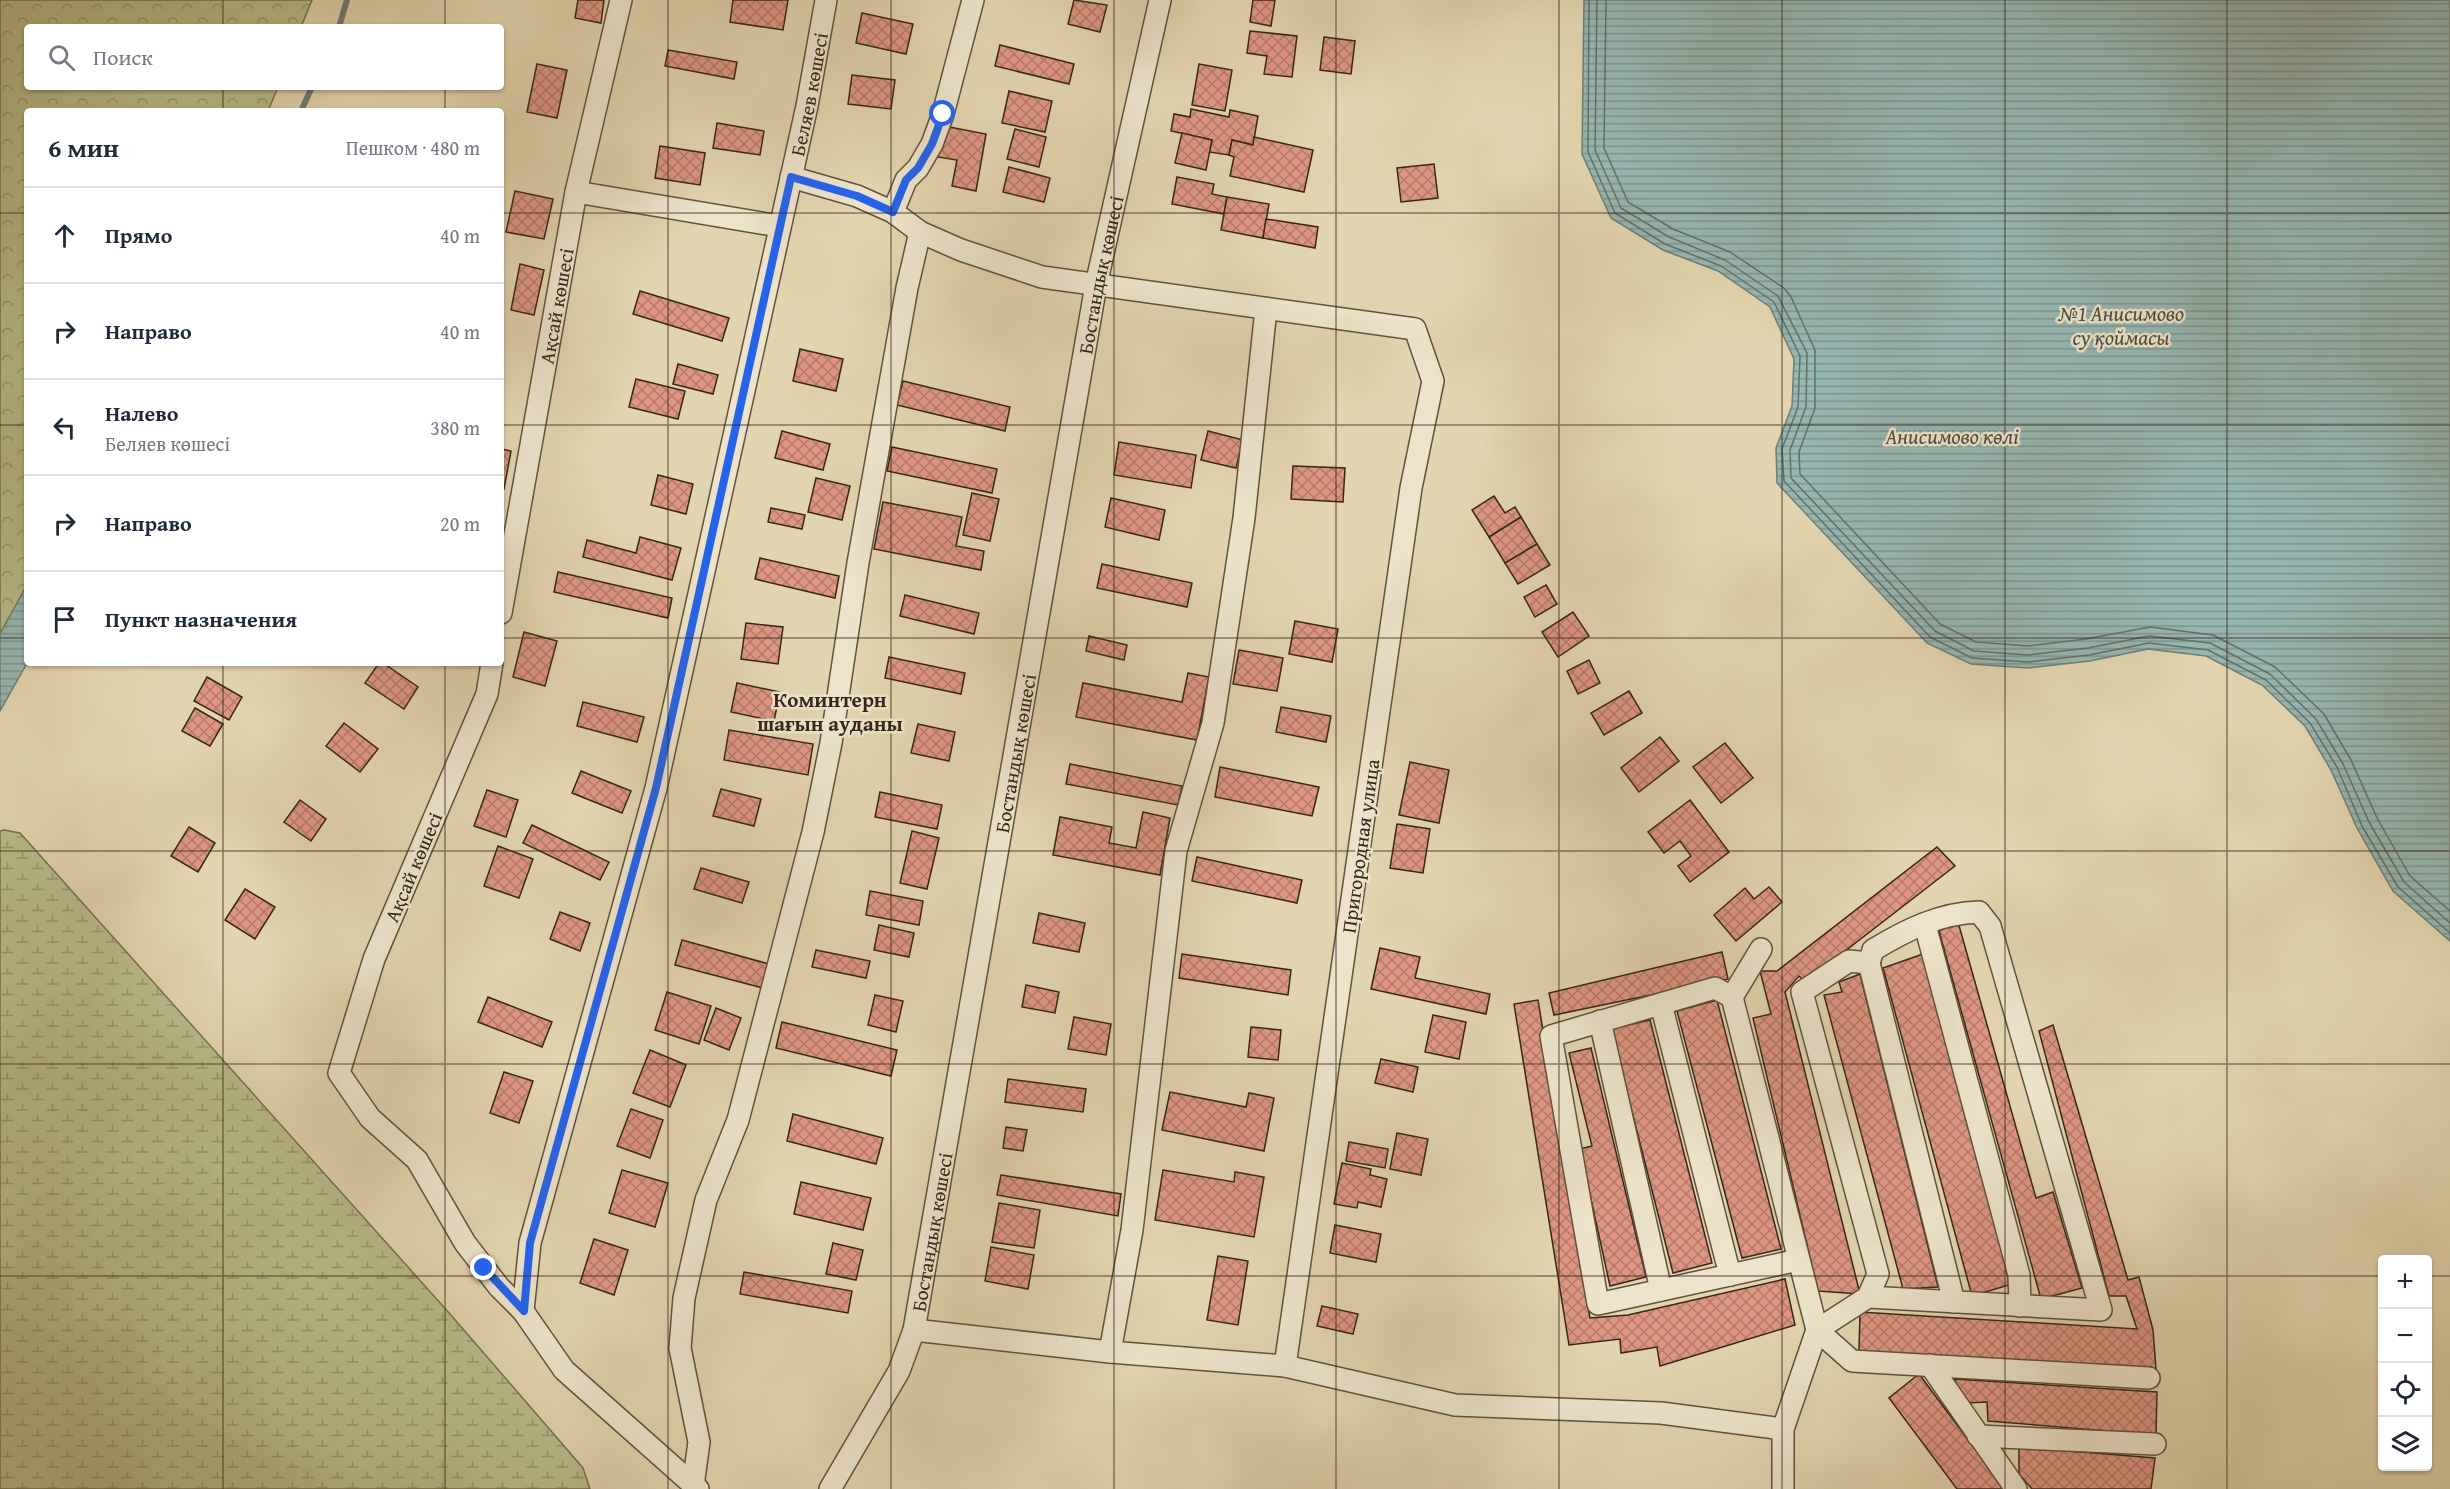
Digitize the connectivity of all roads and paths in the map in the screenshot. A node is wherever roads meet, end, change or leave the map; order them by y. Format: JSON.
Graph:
{"nodes":[{"id":1,"x":621,"y":0,"type":"edge"},
{"id":2,"x":825,"y":0,"type":"edge"},
{"id":3,"x":973,"y":0,"type":"edge"},
{"id":4,"x":1160,"y":0,"type":"edge"},
{"id":5,"x":791,"y":177,"type":"junction"},
{"id":6,"x":576,"y":192,"type":"junction"},
{"id":7,"x":893,"y":212,"type":"junction"},
{"id":8,"x":779,"y":226,"type":"junction"},
{"id":9,"x":920,"y":232,"type":"junction"},
{"id":10,"x":1096,"y":285,"type":"junction"},
{"id":11,"x":1266,"y":309,"type":"junction"},
{"id":12,"x":504,"y":597,"type":"edge"},
{"id":13,"x":492,"y":666,"type":"edge"},
{"id":14,"x":1925,"y":925,"type":"junction"},
{"id":15,"x":1761,"y":949,"type":"dead end"},
{"id":16,"x":1869,"y":963,"type":"junction"},
{"id":17,"x":1732,"y":997,"type":"junction"},
{"id":18,"x":1661,"y":1004,"type":"junction"},
{"id":19,"x":1600,"y":1022,"type":"junction"},
{"id":20,"x":1797,"y":1260,"type":"junction"},
{"id":21,"x":1730,"y":1275,"type":"junction"},
{"id":22,"x":1661,"y":1290,"type":"junction"},
{"id":23,"x":1868,"y":1298,"type":"junction"},
{"id":24,"x":1954,"y":1302,"type":"junction"},
{"id":25,"x":2020,"y":1306,"type":"junction"},
{"id":26,"x":524,"y":1311,"type":"junction"},
{"id":27,"x":915,"y":1330,"type":"junction"},
{"id":28,"x":1817,"y":1330,"type":"junction"},
{"id":29,"x":1110,"y":1353,"type":"junction"},
{"id":30,"x":1930,"y":1365,"type":"junction"},
{"id":31,"x":1285,"y":1366,"type":"junction"},
{"id":32,"x":2149,"y":1378,"type":"dead end"},
{"id":33,"x":1783,"y":1428,"type":"junction"},
{"id":34,"x":1978,"y":1436,"type":"junction"},
{"id":35,"x":2155,"y":1444,"type":"dead end"},
{"id":36,"x":695,"y":1487,"type":"edge"},
{"id":37,"x":830,"y":1489,"type":"edge"},
{"id":38,"x":1783,"y":1489,"type":"edge"},
{"id":39,"x":2016,"y":1489,"type":"edge"}],
"edges":[{"from":1,"to":6,"type":"street","name":"Ақсай көшесі"},
{"from":2,"to":5,"type":"street","name":"Беляев көшесі"},
{"from":3,"to":7,"type":"street"},
{"from":4,"to":10,"type":"street","name":"Бостандық көшесі"},
{"from":5,"to":7,"type":"street"},
{"from":5,"to":8,"type":"street","name":"Беляев көшесі"},
{"from":6,"to":8,"type":"street"},
{"from":6,"to":12,"type":"street","name":"Ақсай көшесі"},
{"from":7,"to":9,"type":"street"},
{"from":8,"to":26,"type":"street","name":"Беляев көшесі"},
{"from":9,"to":10,"type":"street"},
{"from":9,"to":36,"type":"street"},
{"from":10,"to":11,"type":"street"},
{"from":10,"to":27,"type":"street","name":"Бостандық көшесі"},
{"from":11,"to":29,"type":"street"},
{"from":11,"to":31,"type":"street","name":"Пригородная улица"},
{"from":13,"to":26,"type":"street","name":"Ақсай көшесі"},
{"from":14,"to":16,"type":"street"},
{"from":14,"to":25,"type":"street"},
{"from":14,"to":25,"type":"street"},
{"from":15,"to":17,"type":"street"},
{"from":16,"to":23,"type":"street"},
{"from":16,"to":24,"type":"street"},
{"from":17,"to":18,"type":"street"},
{"from":17,"to":20,"type":"street"},
{"from":18,"to":19,"type":"street"},
{"from":18,"to":21,"type":"street"},
{"from":19,"to":22,"type":"street"},
{"from":19,"to":22,"type":"street"},
{"from":20,"to":21,"type":"street"},
{"from":20,"to":28,"type":"street"},
{"from":21,"to":22,"type":"street"},
{"from":23,"to":24,"type":"street"},
{"from":23,"to":28,"type":"street"},
{"from":24,"to":25,"type":"street"},
{"from":26,"to":36,"type":"street"},
{"from":27,"to":29,"type":"street"},
{"from":27,"to":37,"type":"street","name":"Бостандық көшесі"},
{"from":28,"to":30,"type":"street"},
{"from":28,"to":33,"type":"street"},
{"from":29,"to":31,"type":"street"},
{"from":30,"to":32,"type":"street"},
{"from":30,"to":34,"type":"street"},
{"from":31,"to":33,"type":"street"},
{"from":33,"to":38,"type":"street"},
{"from":34,"to":35,"type":"street"},
{"from":34,"to":39,"type":"street"}]}
